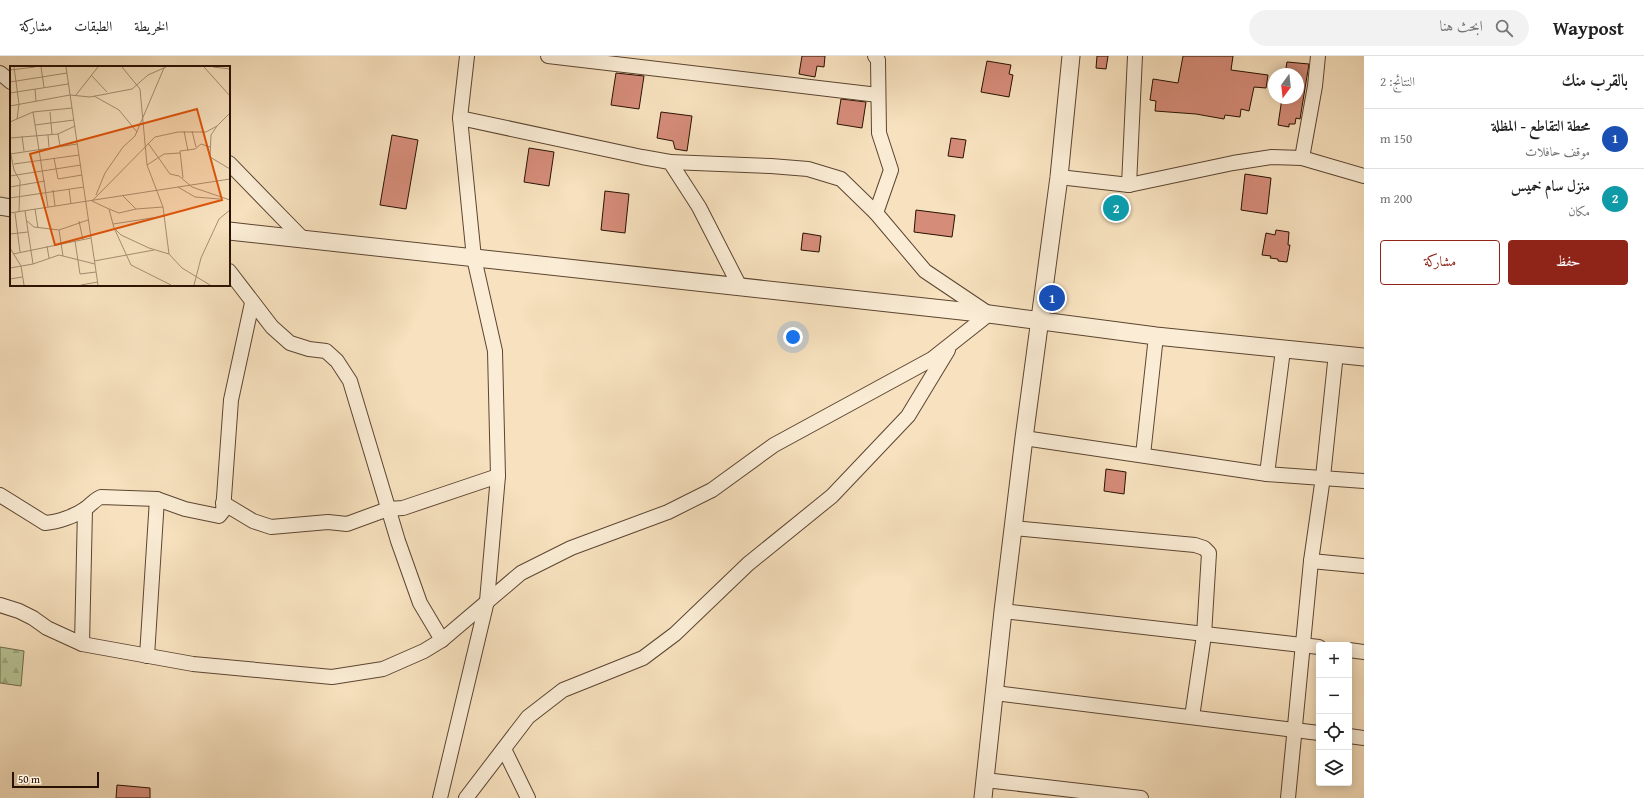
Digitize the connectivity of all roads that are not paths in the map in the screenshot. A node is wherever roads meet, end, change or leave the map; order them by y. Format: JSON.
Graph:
{"nodes":[{"id":1,"x":468,"y":56,"type":"edge"},
{"id":2,"x":548,"y":56,"type":"edge"},
{"id":3,"x":1071,"y":56,"type":"edge"},
{"id":4,"x":1135,"y":56,"type":"edge"},
{"id":5,"x":1318,"y":56,"type":"edge"},
{"id":6,"x":877,"y":57,"type":"edge"},
{"id":7,"x":0,"y":67,"type":"edge"},
{"id":8,"x":10,"y":70,"type":"edge"},
{"id":9,"x":0,"y":73,"type":"edge"},
{"id":10,"x":10,"y":81,"type":"edge"},
{"id":11,"x":878,"y":95,"type":"junction"},
{"id":12,"x":460,"y":118,"type":"junction"},
{"id":13,"x":1302,"y":158,"type":"junction"},
{"id":14,"x":670,"y":162,"type":"junction"},
{"id":15,"x":230,"y":164,"type":"edge"},
{"id":16,"x":1364,"y":176,"type":"edge"},
{"id":17,"x":1059,"y":177,"type":"junction"},
{"id":18,"x":1129,"y":185,"type":"junction"},
{"id":19,"x":0,"y":206,"type":"edge"},
{"id":20,"x":10,"y":208,"type":"edge"},
{"id":21,"x":876,"y":213,"type":"junction"},
{"id":22,"x":230,"y":231,"type":"edge"},
{"id":23,"x":304,"y":240,"type":"junction"},
{"id":24,"x":474,"y":258,"type":"junction"},
{"id":25,"x":230,"y":272,"type":"edge"},
{"id":26,"x":740,"y":287,"type":"junction"},
{"id":27,"x":252,"y":303,"type":"junction"},
{"id":28,"x":989,"y":314,"type":"junction"},
{"id":29,"x":1039,"y":321,"type":"junction"},
{"id":30,"x":1156,"y":336,"type":"junction"},
{"id":31,"x":952,"y":343,"type":"junction"},
{"id":32,"x":1283,"y":350,"type":"junction"},
{"id":33,"x":1336,"y":353,"type":"junction"},
{"id":34,"x":1364,"y":357,"type":"edge"},
{"id":35,"x":1024,"y":438,"type":"junction"},
{"id":36,"x":1144,"y":455,"type":"junction"},
{"id":37,"x":1267,"y":474,"type":"junction"},
{"id":38,"x":498,"y":476,"type":"junction"},
{"id":39,"x":1323,"y":477,"type":"junction"},
{"id":40,"x":1364,"y":481,"type":"edge"},
{"id":41,"x":0,"y":495,"type":"edge"},
{"id":42,"x":157,"y":499,"type":"junction"},
{"id":43,"x":223,"y":503,"type":"junction"},
{"id":44,"x":85,"y":509,"type":"junction"},
{"id":45,"x":388,"y":509,"type":"junction"},
{"id":46,"x":1013,"y":528,"type":"junction"},
{"id":47,"x":1311,"y":561,"type":"junction"},
{"id":48,"x":1364,"y":566,"type":"edge"},
{"id":49,"x":487,"y":601,"type":"junction"},
{"id":50,"x":0,"y":605,"type":"edge"},
{"id":51,"x":1003,"y":611,"type":"junction"},
{"id":52,"x":1204,"y":635,"type":"junction"},
{"id":53,"x":442,"y":640,"type":"junction"},
{"id":54,"x":82,"y":644,"type":"junction"},
{"id":55,"x":1302,"y":646,"type":"junction"},
{"id":56,"x":1316,"y":647,"type":"edge"},
{"id":57,"x":1352,"y":650,"type":"edge"},
{"id":58,"x":1364,"y":652,"type":"edge"},
{"id":59,"x":147,"y":656,"type":"junction"},
{"id":60,"x":995,"y":693,"type":"junction"},
{"id":61,"x":1192,"y":717,"type":"junction"},
{"id":62,"x":1294,"y":730,"type":"junction"},
{"id":63,"x":1316,"y":733,"type":"edge"},
{"id":64,"x":1352,"y":736,"type":"edge"},
{"id":65,"x":1364,"y":738,"type":"edge"},
{"id":66,"x":504,"y":749,"type":"junction"},
{"id":67,"x":985,"y":780,"type":"junction"},
{"id":68,"x":1122,"y":797,"type":"edge"},
{"id":69,"x":440,"y":798,"type":"edge"},
{"id":70,"x":466,"y":798,"type":"edge"},
{"id":71,"x":528,"y":798,"type":"edge"},
{"id":72,"x":983,"y":798,"type":"edge"},
{"id":73,"x":1140,"y":798,"type":"edge"},
{"id":74,"x":1288,"y":798,"type":"edge"}],
"edges":[{"from":1,"to":12,"type":"street"},
{"from":2,"to":11,"type":"street"},
{"from":3,"to":17,"type":"street"},
{"from":4,"to":18,"type":"street"},
{"from":5,"to":13,"type":"street"},
{"from":6,"to":11,"type":"street"},
{"from":7,"to":8,"type":"street"},
{"from":9,"to":10,"type":"street"},
{"from":11,"to":21,"type":"street"},
{"from":12,"to":14,"type":"street"},
{"from":12,"to":24,"type":"street"},
{"from":13,"to":16,"type":"street"},
{"from":13,"to":18,"type":"street"},
{"from":14,"to":21,"type":"street"},
{"from":14,"to":26,"type":"street"},
{"from":15,"to":23,"type":"street"},
{"from":17,"to":18,"type":"street"},
{"from":17,"to":29,"type":"street"},
{"from":19,"to":20,"type":"street"},
{"from":21,"to":28,"type":"street"},
{"from":22,"to":23,"type":"street"},
{"from":23,"to":24,"type":"street"},
{"from":24,"to":26,"type":"street"},
{"from":24,"to":38,"type":"street"},
{"from":25,"to":27,"type":"street"},
{"from":26,"to":28,"type":"street"},
{"from":27,"to":43,"type":"street"},
{"from":27,"to":45,"type":"street"},
{"from":28,"to":29,"type":"street"},
{"from":28,"to":31,"type":"street"},
{"from":29,"to":30,"type":"street"},
{"from":29,"to":35,"type":"street"},
{"from":30,"to":32,"type":"street"},
{"from":30,"to":36,"type":"street"},
{"from":31,"to":49,"type":"street"},
{"from":31,"to":66,"type":"street"},
{"from":32,"to":33,"type":"street"},
{"from":32,"to":37,"type":"street"},
{"from":33,"to":34,"type":"street"},
{"from":33,"to":39,"type":"street"},
{"from":35,"to":36,"type":"street"},
{"from":35,"to":46,"type":"street"},
{"from":36,"to":37,"type":"street"},
{"from":37,"to":39,"type":"street"},
{"from":38,"to":45,"type":"street"},
{"from":38,"to":49,"type":"street"},
{"from":39,"to":40,"type":"street"},
{"from":39,"to":47,"type":"street"},
{"from":41,"to":44,"type":"street"},
{"from":42,"to":43,"type":"street"},
{"from":42,"to":44,"type":"street"},
{"from":42,"to":59,"type":"street"},
{"from":43,"to":45,"type":"street"},
{"from":44,"to":54,"type":"street"},
{"from":45,"to":53,"type":"street"},
{"from":46,"to":51,"type":"street"},
{"from":46,"to":52,"type":"street"},
{"from":47,"to":48,"type":"street"},
{"from":47,"to":55,"type":"street"},
{"from":49,"to":53,"type":"street"},
{"from":49,"to":69,"type":"street"},
{"from":50,"to":54,"type":"street"},
{"from":51,"to":52,"type":"street"},
{"from":51,"to":60,"type":"street"},
{"from":52,"to":55,"type":"street"},
{"from":52,"to":61,"type":"street"},
{"from":53,"to":59,"type":"street"},
{"from":54,"to":59,"type":"street"},
{"from":55,"to":56,"type":"street"},
{"from":55,"to":62,"type":"street"},
{"from":57,"to":58,"type":"street"},
{"from":60,"to":61,"type":"street"},
{"from":60,"to":67,"type":"street"},
{"from":61,"to":62,"type":"street"},
{"from":62,"to":63,"type":"street"},
{"from":62,"to":74,"type":"street"},
{"from":64,"to":65,"type":"street"},
{"from":66,"to":70,"type":"street"},
{"from":66,"to":71,"type":"street"},
{"from":67,"to":68,"type":"street"},
{"from":67,"to":72,"type":"street"},
{"from":68,"to":73,"type":"street"}]}
